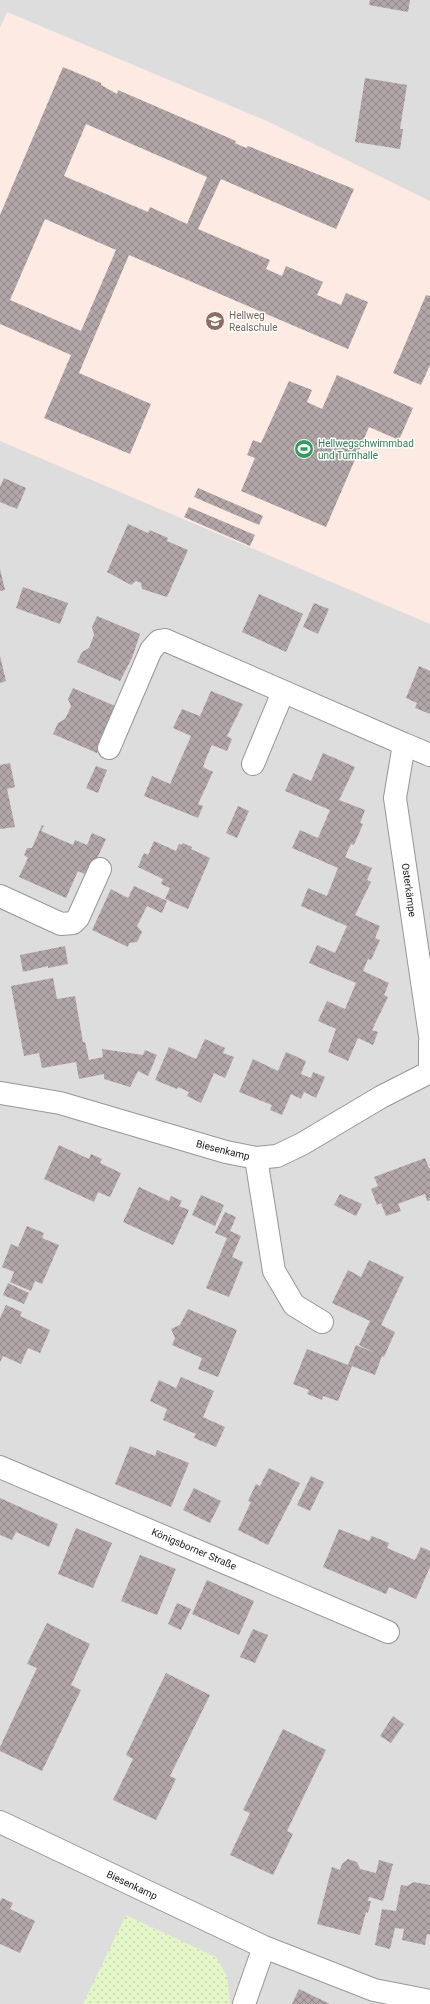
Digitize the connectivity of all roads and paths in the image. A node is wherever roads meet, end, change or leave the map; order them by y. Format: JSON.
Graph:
{"nodes":[{"id":1,"x":283,"y":692,"type":"junction"},
{"id":2,"x":404,"y":744,"type":"junction"},
{"id":3,"x":109,"y":748,"type":"dead end"},
{"id":4,"x":430,"y":755,"type":"edge"},
{"id":5,"x":253,"y":764,"type":"dead end"},
{"id":6,"x":100,"y":869,"type":"dead end"},
{"id":7,"x":0,"y":896,"type":"edge"},
{"id":8,"x":430,"y":1036,"type":"edge"},
{"id":9,"x":430,"y":1042,"type":"edge"},
{"id":10,"x":430,"y":1072,"type":"edge"},
{"id":11,"x":0,"y":1094,"type":"edge"},
{"id":12,"x":256,"y":1158,"type":"junction"},
{"id":13,"x":322,"y":1322,"type":"dead end"},
{"id":14,"x":0,"y":1467,"type":"edge"},
{"id":15,"x":388,"y":1632,"type":"dead end"},
{"id":16,"x":0,"y":1822,"type":"edge"},
{"id":17,"x":264,"y":1947,"type":"junction"},
{"id":18,"x":430,"y":2001,"type":"edge"},
{"id":19,"x":244,"y":2004,"type":"edge"}],
"edges":[{"from":1,"to":2,"type":"street"},
{"from":1,"to":3,"type":"street"},
{"from":1,"to":5,"type":"street"},
{"from":2,"to":4,"type":"street"},
{"from":2,"to":8,"type":"street","name":"Osterkämpe"},
{"from":6,"to":7,"type":"street"},
{"from":9,"to":10,"type":"street"},
{"from":10,"to":12,"type":"street","name":"Biesenkamp"},
{"from":11,"to":12,"type":"street","name":"Biesenkamp"},
{"from":12,"to":13,"type":"street"},
{"from":14,"to":15,"type":"street","name":"Königsborner Straße"},
{"from":16,"to":17,"type":"street","name":"Biesenkamp"},
{"from":17,"to":18,"type":"street","name":"Biesenkamp"},
{"from":17,"to":19,"type":"street"}]}
